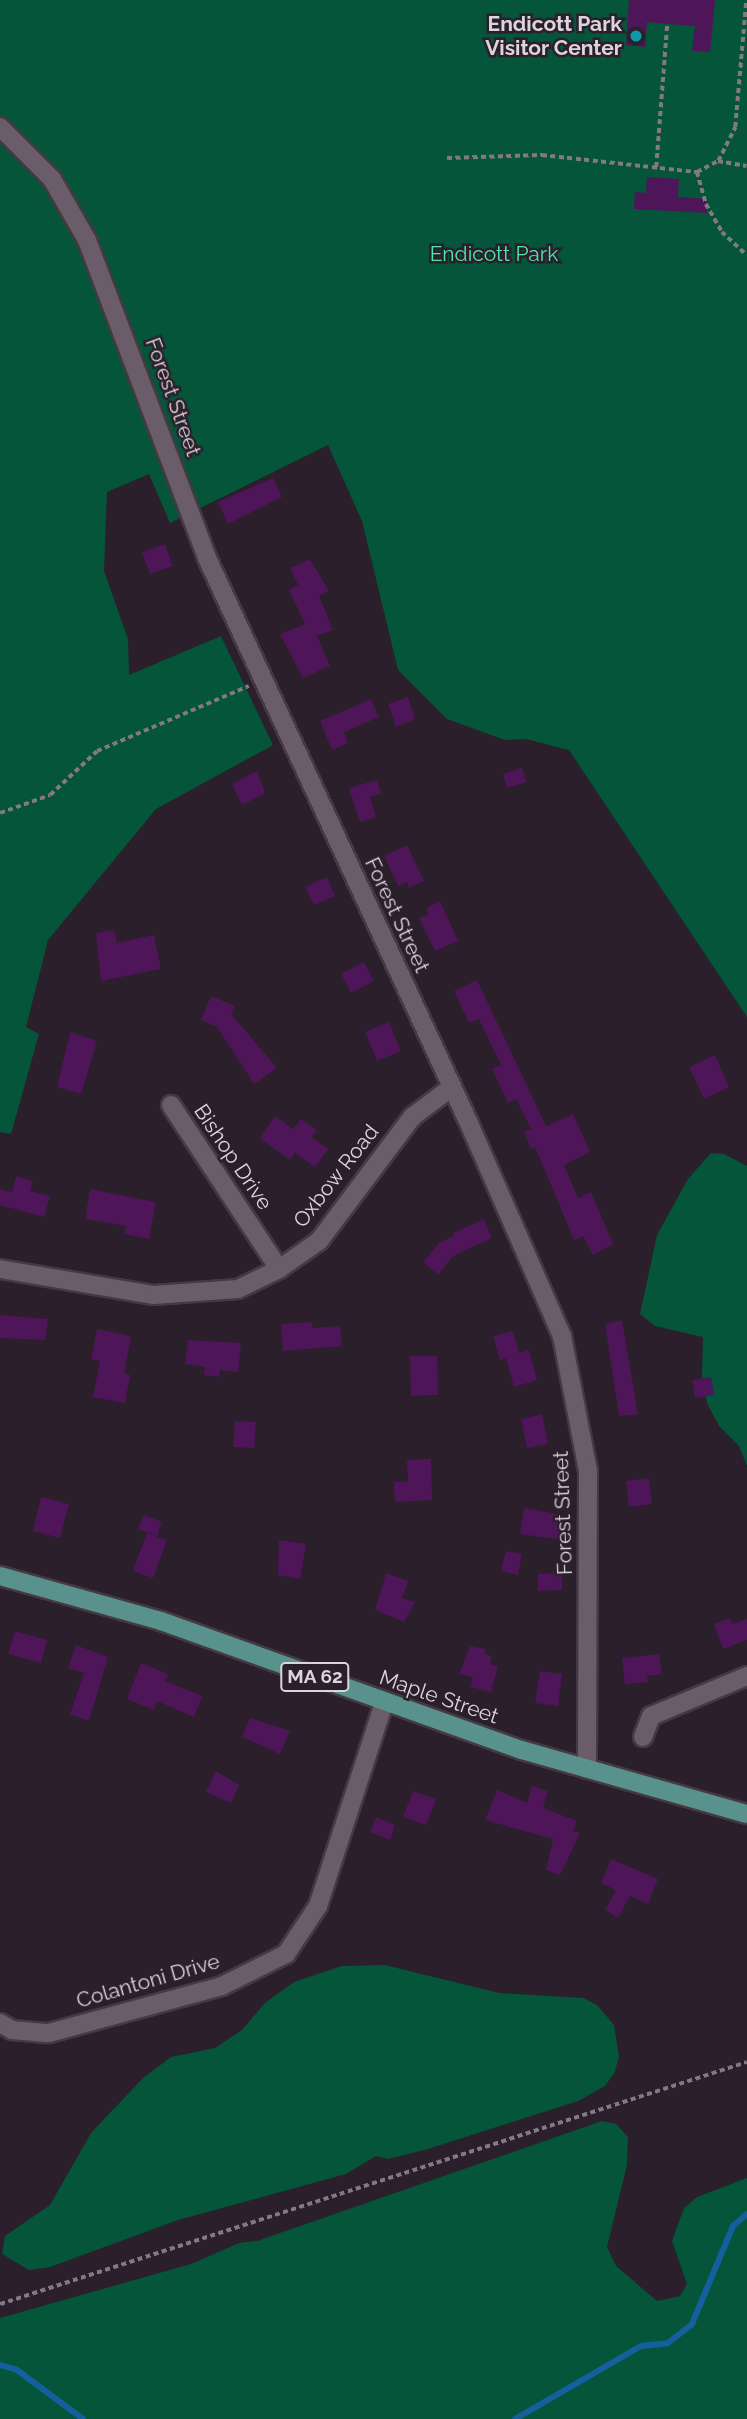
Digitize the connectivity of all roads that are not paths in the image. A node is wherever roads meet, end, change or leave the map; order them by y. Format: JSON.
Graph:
{"nodes":[{"id":1,"x":0,"y":127,"type":"edge"},
{"id":2,"x":452,"y":1087,"type":"junction"},
{"id":3,"x":171,"y":1105,"type":"dead end"},
{"id":4,"x":0,"y":1269,"type":"edge"},
{"id":5,"x":279,"y":1269,"type":"junction"},
{"id":6,"x":0,"y":1576,"type":"edge"},
{"id":7,"x":747,"y":1676,"type":"edge"},
{"id":8,"x":384,"y":1703,"type":"junction"},
{"id":9,"x":643,"y":1737,"type":"dead end"},
{"id":10,"x":587,"y":1769,"type":"junction"},
{"id":11,"x":747,"y":1814,"type":"edge"},
{"id":12,"x":0,"y":2024,"type":"edge"}],
"edges":[{"from":1,"to":2,"type":"street","name":"Forest Street"},
{"from":2,"to":5,"type":"street","name":"Oxbow Road"},
{"from":2,"to":10,"type":"street","name":"Forest Street"},
{"from":3,"to":5,"type":"street","name":"Bishop Drive"},
{"from":4,"to":5,"type":"street","name":"Oxbow Road"},
{"from":6,"to":8,"type":"main road","name":"Maple Street","number":"MA 62"},
{"from":7,"to":9,"type":"street"},
{"from":8,"to":10,"type":"main road","name":"Maple Street","number":"MA 62"},
{"from":8,"to":12,"type":"street","name":"Colantoni Drive"},
{"from":10,"to":11,"type":"main road","name":"Maple Street","number":"MA 62"}]}
